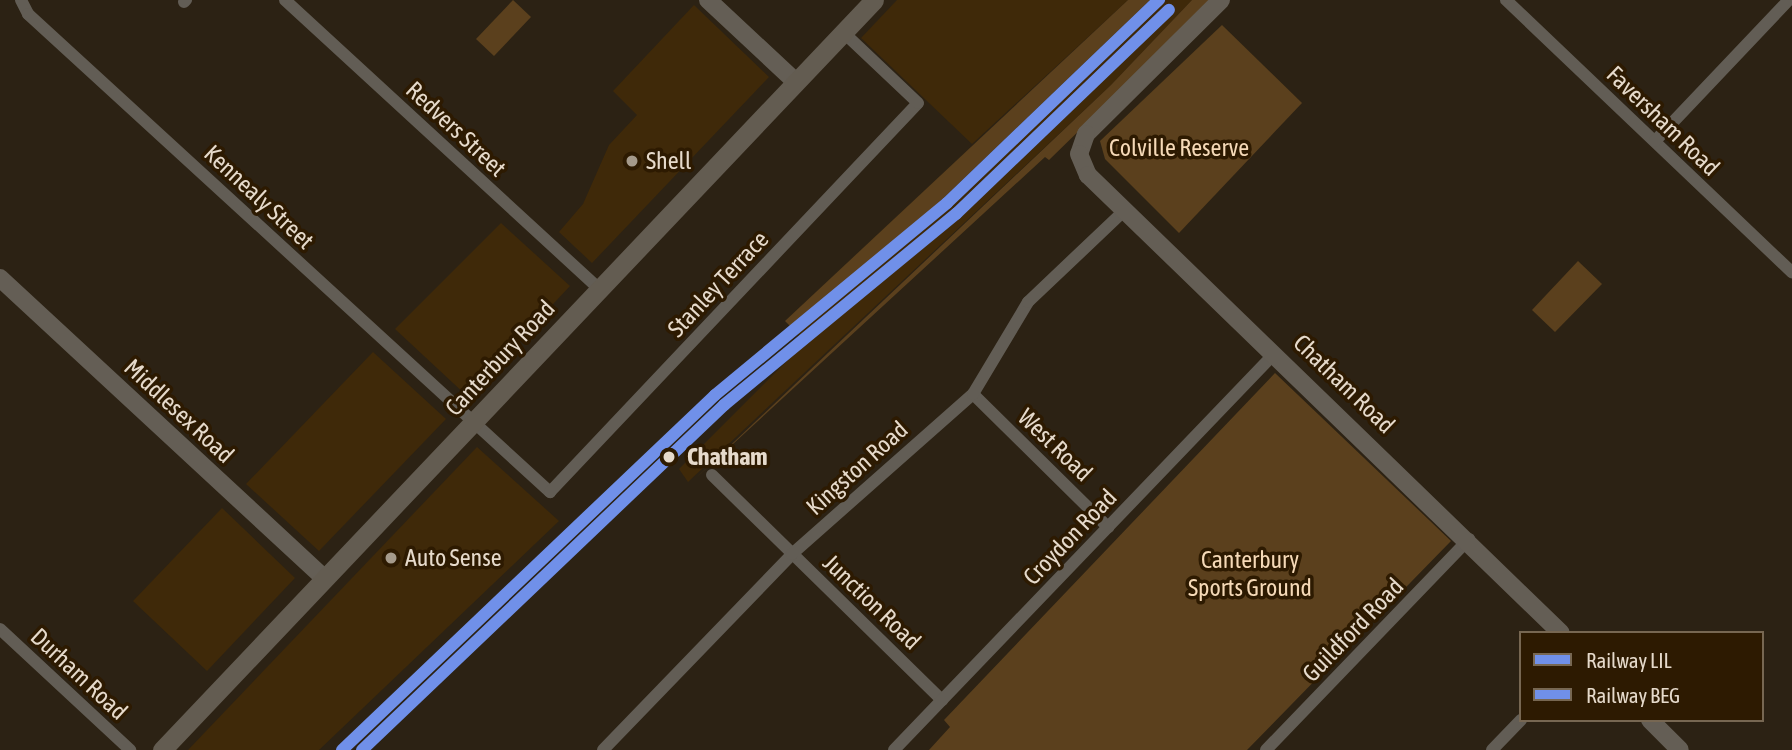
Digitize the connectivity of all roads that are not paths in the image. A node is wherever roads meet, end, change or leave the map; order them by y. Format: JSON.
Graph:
{"nodes":[{"id":1,"x":21,"y":0,"type":"edge"},
{"id":2,"x":285,"y":0,"type":"edge"},
{"id":3,"x":708,"y":0,"type":"edge"},
{"id":4,"x":874,"y":0,"type":"edge"},
{"id":5,"x":1221,"y":0,"type":"edge"},
{"id":6,"x":1506,"y":0,"type":"edge"},
{"id":7,"x":1788,"y":0,"type":"edge"},
{"id":8,"x":843,"y":32,"type":"junction"},
{"id":9,"x":796,"y":82,"type":"junction"},
{"id":10,"x":1655,"y":141,"type":"junction"},
{"id":11,"x":1125,"y":210,"type":"junction"},
{"id":12,"x":1792,"y":272,"type":"edge"},
{"id":13,"x":0,"y":278,"type":"edge"},
{"id":14,"x":599,"y":289,"type":"junction"},
{"id":15,"x":1275,"y":353,"type":"junction"},
{"id":16,"x":972,"y":394,"type":"junction"},
{"id":17,"x":473,"y":422,"type":"junction"},
{"id":18,"x":712,"y":475,"type":"dead end"},
{"id":19,"x":1108,"y":527,"type":"junction"},
{"id":20,"x":1469,"y":539,"type":"junction"},
{"id":21,"x":792,"y":554,"type":"junction"},
{"id":22,"x":324,"y":579,"type":"junction"},
{"id":23,"x":0,"y":629,"type":"edge"},
{"id":24,"x":1559,"y":631,"type":"edge"},
{"id":25,"x":942,"y":700,"type":"junction"},
{"id":26,"x":1519,"y":722,"type":"edge"},
{"id":27,"x":1652,"y":722,"type":"edge"},
{"id":28,"x":130,"y":750,"type":"edge"},
{"id":29,"x":162,"y":750,"type":"edge"},
{"id":30,"x":603,"y":750,"type":"edge"},
{"id":31,"x":894,"y":750,"type":"edge"},
{"id":32,"x":1266,"y":750,"type":"edge"},
{"id":33,"x":1492,"y":750,"type":"edge"},
{"id":34,"x":1681,"y":750,"type":"edge"}],
"edges":[{"from":1,"to":17,"type":"street","name":"Kennealy Street"},
{"from":2,"to":14,"type":"street","name":"Redvers Street"},
{"from":3,"to":9,"type":"street"},
{"from":4,"to":8,"type":"main road","name":"Canterbury Road"},
{"from":5,"to":11,"type":"street","name":"Chatham Road"},
{"from":6,"to":10,"type":"street","name":"Faversham Road"},
{"from":7,"to":10,"type":"street"},
{"from":8,"to":9,"type":"main road","name":"Canterbury Road"},
{"from":8,"to":17,"type":"street","name":"Stanley Terrace"},
{"from":9,"to":14,"type":"main road","name":"Canterbury Road"},
{"from":10,"to":12,"type":"street","name":"Faversham Road"},
{"from":11,"to":15,"type":"street","name":"Chatham Road"},
{"from":11,"to":16,"type":"street","name":"Kingston Road"},
{"from":13,"to":22,"type":"street","name":"Middlesex Road"},
{"from":14,"to":17,"type":"main road","name":"Canterbury Road"},
{"from":15,"to":19,"type":"street","name":"Croydon Road"},
{"from":15,"to":20,"type":"street","name":"Chatham Road"},
{"from":16,"to":19,"type":"street","name":"West Road"},
{"from":16,"to":21,"type":"street","name":"Kingston Road"},
{"from":17,"to":22,"type":"main road","name":"Canterbury Road"},
{"from":18,"to":21,"type":"street","name":"Junction Road"},
{"from":19,"to":25,"type":"street","name":"Croydon Road"},
{"from":20,"to":24,"type":"street","name":"Chatham Road"},
{"from":20,"to":32,"type":"street","name":"Guildford Road"},
{"from":21,"to":25,"type":"street","name":"Junction Road"},
{"from":21,"to":30,"type":"street","name":"Kingston Road"},
{"from":22,"to":29,"type":"main road","name":"Canterbury Road"},
{"from":23,"to":28,"type":"street","name":"Durham Road"},
{"from":25,"to":31,"type":"street","name":"Croydon Road"},
{"from":26,"to":33,"type":"street"},
{"from":27,"to":34,"type":"street"}]}
